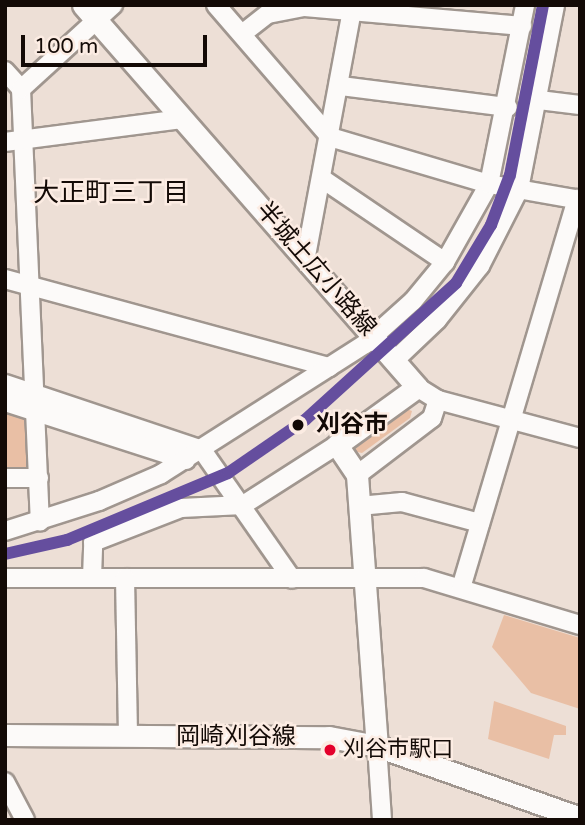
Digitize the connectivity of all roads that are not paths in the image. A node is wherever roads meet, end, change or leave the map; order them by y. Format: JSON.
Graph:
{"nodes":[{"id":1,"x":113,"y":5,"type":"edge"},
{"id":2,"x":216,"y":5,"type":"edge"},
{"id":3,"x":525,"y":5,"type":"edge"},
{"id":4,"x":555,"y":5,"type":"edge"},
{"id":5,"x":353,"y":8,"type":"edge"},
{"id":6,"x":89,"y":13,"type":"edge"},
{"id":7,"x":522,"y":26,"type":"junction"},
{"id":8,"x":242,"y":34,"type":"junction"},
{"id":9,"x":5,"y":71,"type":"edge"},
{"id":10,"x":341,"y":86,"type":"junction"},
{"id":11,"x":21,"y":89,"type":"junction"},
{"id":12,"x":539,"y":100,"type":"junction"},
{"id":13,"x":580,"y":105,"type":"edge"},
{"id":14,"x":508,"y":107,"type":"junction"},
{"id":15,"x":183,"y":119,"type":"junction"},
{"id":16,"x":330,"y":137,"type":"junction"},
{"id":17,"x":24,"y":141,"type":"junction"},
{"id":18,"x":5,"y":142,"type":"edge"},
{"id":19,"x":321,"y":178,"type":"junction"},
{"id":20,"x":489,"y":184,"type":"junction"},
{"id":21,"x":519,"y":189,"type":"junction"},
{"id":22,"x":579,"y":200,"type":"edge"},
{"id":23,"x":306,"y":256,"type":"junction"},
{"id":24,"x":445,"y":262,"type":"junction"},
{"id":25,"x":5,"y":279,"type":"edge"},
{"id":26,"x":32,"y":283,"type":"junction"},
{"id":27,"x":375,"y":336,"type":"junction"},
{"id":28,"x":396,"y":359,"type":"junction"},
{"id":29,"x":329,"y":367,"type":"junction"},
{"id":30,"x":5,"y":384,"type":"edge"},
{"id":31,"x":417,"y":387,"type":"junction"},
{"id":32,"x":438,"y":400,"type":"junction"},
{"id":33,"x":5,"y":402,"type":"edge"},
{"id":34,"x":37,"y":403,"type":"junction"},
{"id":35,"x":511,"y":418,"type":"junction"},
{"id":36,"x":580,"y":438,"type":"edge"},
{"id":37,"x":337,"y":445,"type":"junction"},
{"id":38,"x":202,"y":450,"type":"junction"},
{"id":39,"x":186,"y":460,"type":"junction"},
{"id":40,"x":357,"y":475,"type":"junction"},
{"id":41,"x":5,"y":478,"type":"edge"},
{"id":42,"x":39,"y":478,"type":"junction"},
{"id":43,"x":243,"y":505,"type":"junction"},
{"id":44,"x":359,"y":506,"type":"junction"},
{"id":45,"x":40,"y":522,"type":"junction"},
{"id":46,"x":480,"y":523,"type":"junction"},
{"id":47,"x":5,"y":531,"type":"edge"},
{"id":48,"x":366,"y":577,"type":"junction"},
{"id":49,"x":5,"y":578,"type":"edge"},
{"id":50,"x":92,"y":578,"type":"junction"},
{"id":51,"x":125,"y":578,"type":"junction"},
{"id":52,"x":292,"y":579,"type":"junction"},
{"id":53,"x":461,"y":588,"type":"junction"},
{"id":54,"x":580,"y":625,"type":"edge"},
{"id":55,"x":5,"y":735,"type":"edge"},
{"id":56,"x":128,"y":737,"type":"junction"},
{"id":57,"x":377,"y":746,"type":"junction"},
{"id":58,"x":5,"y":782,"type":"edge"},
{"id":59,"x":580,"y":818,"type":"edge"},
{"id":60,"x":25,"y":820,"type":"edge"},
{"id":61,"x":382,"y":820,"type":"edge"}],
"edges":[{"from":1,"to":6,"type":"street"},
{"from":2,"to":8,"type":"street"},
{"from":3,"to":7,"type":"street"},
{"from":4,"to":12,"type":"street"},
{"from":5,"to":7,"type":"street"},
{"from":5,"to":8,"type":"street"},
{"from":5,"to":10,"type":"street"},
{"from":6,"to":11,"type":"street"},
{"from":6,"to":15,"type":"main road","name":"半城土広小路線"},
{"from":7,"to":14,"type":"street"},
{"from":8,"to":16,"type":"street"},
{"from":9,"to":11,"type":"street"},
{"from":10,"to":14,"type":"street"},
{"from":10,"to":16,"type":"street"},
{"from":11,"to":17,"type":"street"},
{"from":12,"to":13,"type":"street"},
{"from":12,"to":21,"type":"street"},
{"from":14,"to":20,"type":"street"},
{"from":15,"to":17,"type":"street"},
{"from":15,"to":23,"type":"main road","name":"半城土広小路線"},
{"from":16,"to":19,"type":"street"},
{"from":16,"to":20,"type":"street"},
{"from":17,"to":18,"type":"street"},
{"from":17,"to":26,"type":"street"},
{"from":19,"to":23,"type":"street"},
{"from":19,"to":24,"type":"street"},
{"from":20,"to":21,"type":"street"},
{"from":20,"to":24,"type":"street"},
{"from":21,"to":22,"type":"street"},
{"from":21,"to":28,"type":"street"},
{"from":22,"to":35,"type":"street"},
{"from":23,"to":27,"type":"main road","name":"半城土広小路線"},
{"from":24,"to":27,"type":"street"},
{"from":25,"to":26,"type":"street"},
{"from":26,"to":29,"type":"street"},
{"from":26,"to":34,"type":"street"},
{"from":27,"to":28,"type":"main road","name":"半城土広小路線"},
{"from":27,"to":29,"type":"street"},
{"from":28,"to":31,"type":"main road","name":"半城土広小路線"},
{"from":29,"to":38,"type":"street"},
{"from":30,"to":34,"type":"street"},
{"from":31,"to":32,"type":"street"},
{"from":31,"to":37,"type":"main road"},
{"from":32,"to":35,"type":"street"},
{"from":32,"to":40,"type":"street"},
{"from":33,"to":34,"type":"street"},
{"from":34,"to":38,"type":"street"},
{"from":34,"to":39,"type":"street"},
{"from":34,"to":42,"type":"street"},
{"from":35,"to":36,"type":"street"},
{"from":35,"to":46,"type":"street"},
{"from":37,"to":40,"type":"main road"},
{"from":37,"to":43,"type":"street"},
{"from":38,"to":39,"type":"street"},
{"from":38,"to":43,"type":"street"},
{"from":39,"to":45,"type":"street"},
{"from":40,"to":44,"type":"main road"},
{"from":41,"to":42,"type":"street"},
{"from":42,"to":45,"type":"street"},
{"from":43,"to":50,"type":"street"},
{"from":43,"to":52,"type":"street"},
{"from":44,"to":46,"type":"street"},
{"from":44,"to":48,"type":"main road"},
{"from":45,"to":47,"type":"street"},
{"from":46,"to":53,"type":"street"},
{"from":48,"to":52,"type":"street"},
{"from":48,"to":53,"type":"street"},
{"from":48,"to":57,"type":"main road"},
{"from":49,"to":50,"type":"street"},
{"from":50,"to":51,"type":"street"},
{"from":51,"to":52,"type":"street"},
{"from":51,"to":56,"type":"street"},
{"from":53,"to":54,"type":"street"},
{"from":55,"to":56,"type":"main road","name":"岡崎刈谷線"},
{"from":56,"to":57,"type":"main road","name":"岡崎刈谷線"},
{"from":57,"to":59,"type":"main road","name":"岡崎刈谷線"},
{"from":57,"to":61,"type":"street"},
{"from":58,"to":60,"type":"street"}]}
